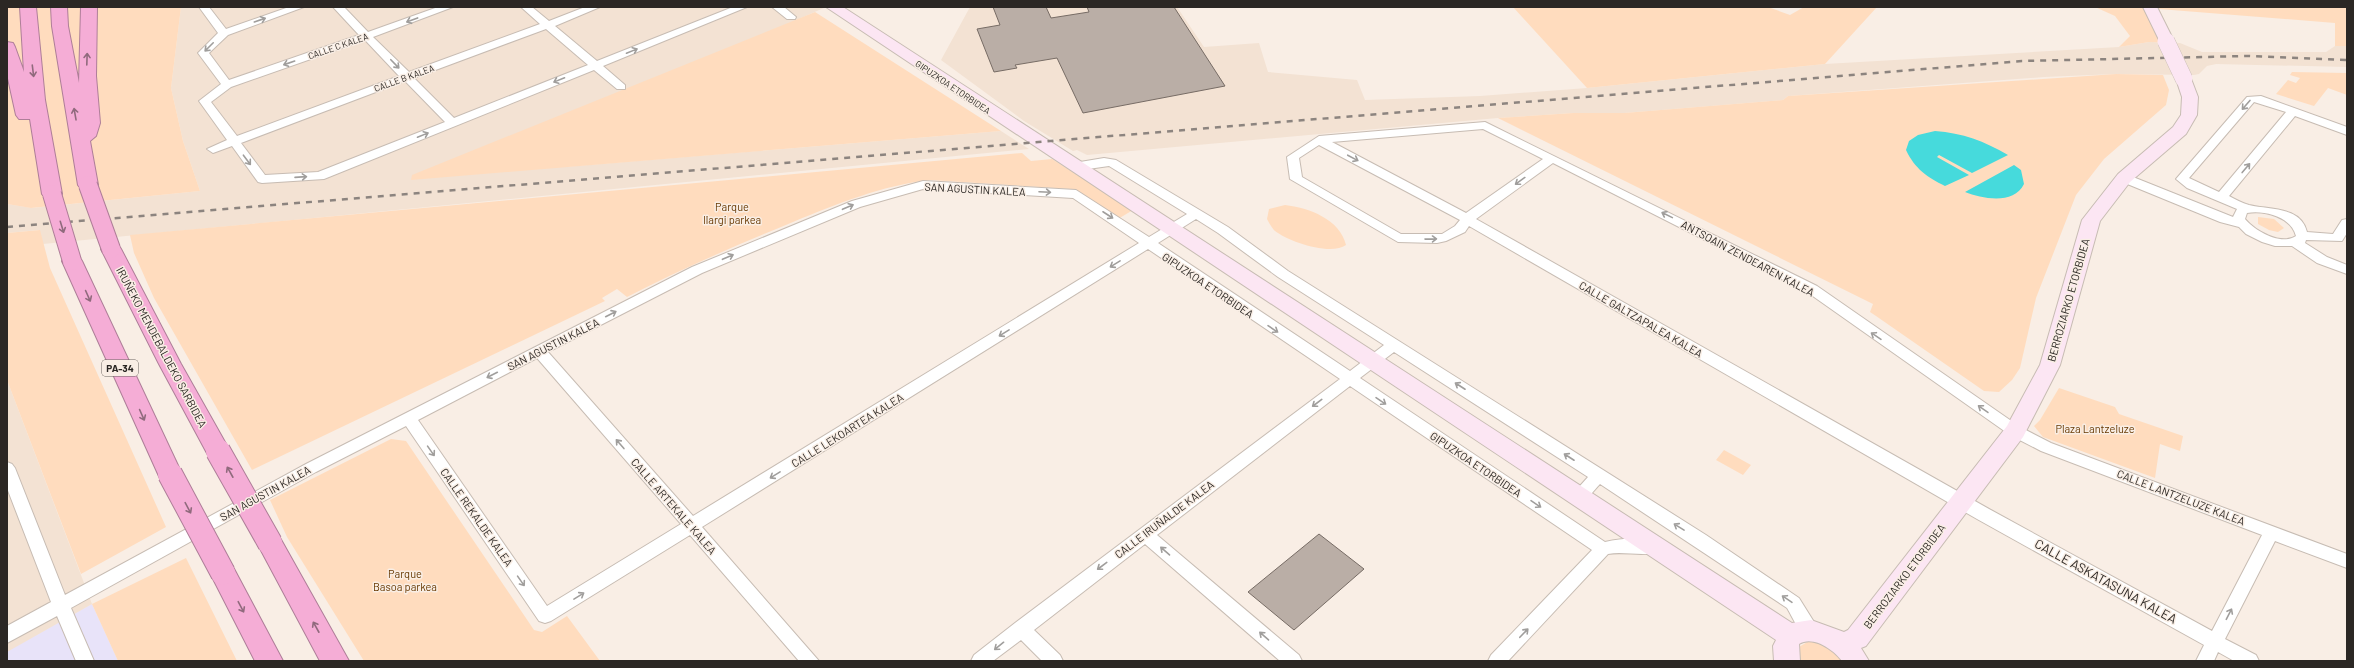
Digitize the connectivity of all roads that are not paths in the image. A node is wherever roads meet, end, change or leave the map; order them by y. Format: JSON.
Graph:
{"nodes":[{"id":1,"x":28,"y":7,"type":"edge"},
{"id":2,"x":59,"y":7,"type":"edge"},
{"id":3,"x":89,"y":7,"type":"edge"},
{"id":4,"x":204,"y":7,"type":"edge"},
{"id":5,"x":299,"y":7,"type":"edge"},
{"id":6,"x":338,"y":7,"type":"edge"},
{"id":7,"x":448,"y":7,"type":"edge"},
{"id":8,"x":526,"y":7,"type":"edge"},
{"id":9,"x":595,"y":7,"type":"edge"},
{"id":10,"x":742,"y":7,"type":"edge"},
{"id":11,"x":777,"y":7,"type":"edge"},
{"id":12,"x":833,"y":7,"type":"edge"},
{"id":13,"x":2150,"y":7,"type":"edge"},
{"id":14,"x":791,"y":17,"type":"dead end"},
{"id":15,"x":547,"y":25,"type":"junction"},
{"id":16,"x":224,"y":33,"type":"junction"},
{"id":17,"x":367,"y":36,"type":"junction"},
{"id":18,"x":7,"y":47,"type":"edge"},
{"id":19,"x":596,"y":66,"type":"junction"},
{"id":20,"x":407,"y":77,"type":"junction"},
{"id":21,"x":227,"y":85,"type":"junction"},
{"id":22,"x":621,"y":87,"type":"dead end"},
{"id":23,"x":2293,"y":111,"type":"junction"},
{"id":24,"x":452,"y":123,"type":"junction"},
{"id":25,"x":2347,"y":131,"type":"edge"},
{"id":26,"x":1319,"y":140,"type":"junction"},
{"id":27,"x":233,"y":141,"type":"junction"},
{"id":28,"x":42,"y":142,"type":"junction"},
{"id":29,"x":213,"y":148,"type":"dead end"},
{"id":30,"x":82,"y":152,"type":"junction"},
{"id":31,"x":1552,"y":158,"type":"junction"},
{"id":32,"x":1074,"y":167,"type":"junction"},
{"id":33,"x":2124,"y":178,"type":"junction"},
{"id":34,"x":1076,"y":194,"type":"joint"},
{"id":35,"x":2221,"y":198,"type":"junction"},
{"id":36,"x":2248,"y":208,"type":"junction"},
{"id":37,"x":1196,"y":214,"type":"junction"},
{"id":38,"x":1467,"y":219,"type":"junction"},
{"id":39,"x":2347,"y":223,"type":"edge"},
{"id":40,"x":2242,"y":224,"type":"junction"},
{"id":41,"x":1171,"y":229,"type":"junction"},
{"id":42,"x":2299,"y":239,"type":"junction"},
{"id":43,"x":1148,"y":244,"type":"junction"},
{"id":44,"x":2347,"y":270,"type":"edge"},
{"id":45,"x":1395,"y":344,"type":"junction"},
{"id":46,"x":539,"y":351,"type":"junction"},
{"id":47,"x":1372,"y":362,"type":"junction"},
{"id":48,"x":1348,"y":379,"type":"junction"},
{"id":49,"x":409,"y":418,"type":"junction"},
{"id":50,"x":2015,"y":431,"type":"junction"},
{"id":51,"x":7,"y":468,"type":"edge"},
{"id":52,"x":1599,"y":476,"type":"junction"},
{"id":53,"x":1578,"y":497,"type":"junction"},
{"id":54,"x":1961,"y":501,"type":"junction"},
{"id":55,"x":692,"y":526,"type":"junction"},
{"id":56,"x":2272,"y":531,"type":"junction"},
{"id":57,"x":1145,"y":534,"type":"junction"},
{"id":58,"x":1654,"y":548,"type":"junction"},
{"id":59,"x":1603,"y":550,"type":"junction"},
{"id":60,"x":2347,"y":561,"type":"edge"},
{"id":61,"x":61,"y":605,"type":"junction"},
{"id":62,"x":545,"y":616,"type":"joint"},
{"id":63,"x":1021,"y":628,"type":"junction"},
{"id":64,"x":1800,"y":633,"type":"junction"},
{"id":65,"x":7,"y":635,"type":"edge"},
{"id":66,"x":2215,"y":641,"type":"junction"},
{"id":67,"x":1850,"y":652,"type":"edge"},
{"id":68,"x":85,"y":661,"type":"edge"},
{"id":69,"x":269,"y":661,"type":"edge"},
{"id":70,"x":335,"y":661,"type":"edge"},
{"id":71,"x":810,"y":661,"type":"edge"},
{"id":72,"x":980,"y":661,"type":"edge"},
{"id":73,"x":1054,"y":661,"type":"edge"},
{"id":74,"x":1293,"y":661,"type":"edge"},
{"id":75,"x":1497,"y":661,"type":"edge"},
{"id":76,"x":1787,"y":661,"type":"edge"},
{"id":77,"x":2204,"y":661,"type":"edge"},
{"id":78,"x":2250,"y":661,"type":"edge"}],
"edges":[{"from":1,"to":28,"type":"highway","number":"PA-34","one_way":true},
{"from":30,"to":2,"type":"highway","name":"IRUÑEKO MENDEBALDEKO SARBIDEA","one_way":true},
{"from":30,"to":3,"type":"highway","one_way":true},
{"from":4,"to":16,"type":"street"},
{"from":16,"to":5,"type":"street","one_way":true},
{"from":6,"to":17,"type":"street"},
{"from":7,"to":17,"type":"street","name":"CALLE C KALEA","one_way":true},
{"from":8,"to":15,"type":"street"},
{"from":9,"to":15,"type":"street","name":"CALLE B KALEA"},
{"from":19,"to":10,"type":"street","one_way":true},
{"from":11,"to":14,"type":"street"},
{"from":12,"to":32,"type":"main road","name":"GIPUZKOA ETORBIDEA"},
{"from":13,"to":33,"type":"main road","name":"BERROZIARKO ETORBIDEA","bridge":true},
{"from":15,"to":19,"type":"street"},
{"from":15,"to":20,"type":"street","name":"CALLE B KALEA"},
{"from":16,"to":21,"type":"street","one_way":true},
{"from":17,"to":20,"type":"street","one_way":true},
{"from":17,"to":21,"type":"street","name":"CALLE C KALEA","one_way":true},
{"from":18,"to":28,"type":"highway"},
{"from":19,"to":22,"type":"street"},
{"from":19,"to":24,"type":"street","one_way":true},
{"from":20,"to":24,"type":"street"},
{"from":20,"to":27,"type":"street","name":"CALLE B KALEA"},
{"from":21,"to":27,"type":"street","name":"CALLE C KALEA"},
{"from":23,"to":25,"type":"street"},
{"from":35,"to":23,"type":"street","one_way":true},
{"from":23,"to":35,"type":"street","one_way":true},
{"from":27,"to":24,"type":"street","one_way":true},
{"from":26,"to":31,"type":"street","name":"ANTSOAIN ZENDEAREN KALEA"},
{"from":26,"to":38,"type":"street","name":"CALLE GALTZAPALEA KALEA","one_way":true},
{"from":26,"to":38,"type":"street","one_way":true},
{"from":27,"to":29,"type":"street","name":"CALLE B KALEA"},
{"from":28,"to":69,"type":"highway","number":"PA-34","one_way":true,"bridge":true},
{"from":70,"to":30,"type":"highway","name":"IRUÑEKO MENDEBALDEKO SARBIDEA","one_way":true,"bridge":true},
{"from":31,"to":38,"type":"street","one_way":true},
{"from":50,"to":31,"type":"street","name":"ANTSOAIN ZENDEAREN KALEA","one_way":true},
{"from":32,"to":37,"type":"street"},
{"from":32,"to":41,"type":"main road","name":"GIPUZKOA ETORBIDEA"},
{"from":33,"to":40,"type":"street"},
{"from":33,"to":50,"type":"main road","name":"BERROZIARKO ETORBIDEA"},
{"from":34,"to":43,"type":"street","name":"GIPUZKOA ETORBIDEA","one_way":true},
{"from":46,"to":34,"type":"street","name":"SAN AGUSTIN KALEA","one_way":true},
{"from":35,"to":36,"type":"street"},
{"from":36,"to":40,"type":"street"},
{"from":36,"to":42,"type":"street"},
{"from":37,"to":41,"type":"street","name":"GIPUZKOA ETORBIDEA"},
{"from":37,"to":45,"type":"street"},
{"from":38,"to":54,"type":"street","name":"CALLE GALTZAPALEA KALEA"},
{"from":39,"to":42,"type":"street"},
{"from":40,"to":42,"type":"street"},
{"from":41,"to":43,"type":"street","name":"GIPUZKOA ETORBIDEA"},
{"from":41,"to":47,"type":"main road","name":"GIPUZKOA ETORBIDEA"},
{"from":42,"to":44,"type":"street"},
{"from":43,"to":48,"type":"street","name":"GIPUZKOA ETORBIDEA","one_way":true},
{"from":43,"to":55,"type":"street","name":"CALLE LEKOARTEA KALEA","one_way":true},
{"from":45,"to":47,"type":"street"},
{"from":52,"to":45,"type":"street","one_way":true},
{"from":46,"to":49,"type":"street","name":"SAN AGUSTIN KALEA","one_way":true},
{"from":55,"to":46,"type":"street","name":"CALLE ARTEKALE KALEA","one_way":true},
{"from":47,"to":48,"type":"street"},
{"from":47,"to":53,"type":"main road","name":"GIPUZKOA ETORBIDEA"},
{"from":48,"to":57,"type":"street","name":"CALLE IRUÑALDE KALEA","one_way":true},
{"from":48,"to":59,"type":"street","name":"GIPUZKOA ETORBIDEA","one_way":true},
{"from":49,"to":61,"type":"street","name":"SAN AGUSTIN KALEA"},
{"from":49,"to":62,"type":"street","name":"CALLE REKALDE KALEA","one_way":true},
{"from":50,"to":54,"type":"main road","name":"BERROZIARKO ETORBIDEA"},
{"from":50,"to":56,"type":"street","name":"CALLE LANTZELUZE KALEA"},
{"from":51,"to":61,"type":"street"},
{"from":52,"to":53,"type":"street"},
{"from":64,"to":52,"type":"street","one_way":true},
{"from":53,"to":58,"type":"main road","name":"GIPUZKOA ETORBIDEA"},
{"from":54,"to":66,"type":"street","name":"CALLE ASKATASUNA KALEA"},
{"from":54,"to":67,"type":"main road","name":"BERROZIARKO ETORBIDEA"},
{"from":62,"to":55,"type":"street","name":"CALLE LEKOARTEA KALEA","one_way":true},
{"from":55,"to":71,"type":"street","name":"CALLE ARTEKALE KALEA"},
{"from":56,"to":60,"type":"street","name":"CALLE LANTZELUZE KALEA"},
{"from":66,"to":56,"type":"street","one_way":true},
{"from":57,"to":63,"type":"street","name":"CALLE IRUÑALDE KALEA","one_way":true},
{"from":74,"to":57,"type":"street","one_way":true},
{"from":58,"to":59,"type":"street"},
{"from":58,"to":64,"type":"main road","name":"GIPUZKOA ETORBIDEA"},
{"from":75,"to":59,"type":"street","one_way":true},
{"from":61,"to":65,"type":"street","name":"SAN AGUSTIN KALEA"},
{"from":61,"to":68,"type":"street"},
{"from":63,"to":72,"type":"street","name":"CALLE IRUÑALDE KALEA","one_way":true},
{"from":63,"to":73,"type":"street"},
{"from":64,"to":67,"type":"main road","name":"GIPUZKOA ETORBIDEA"},
{"from":64,"to":76,"type":"main road"},
{"from":66,"to":77,"type":"street"},
{"from":66,"to":78,"type":"street","name":"CALLE ASKATASUNA KALEA"}]}
